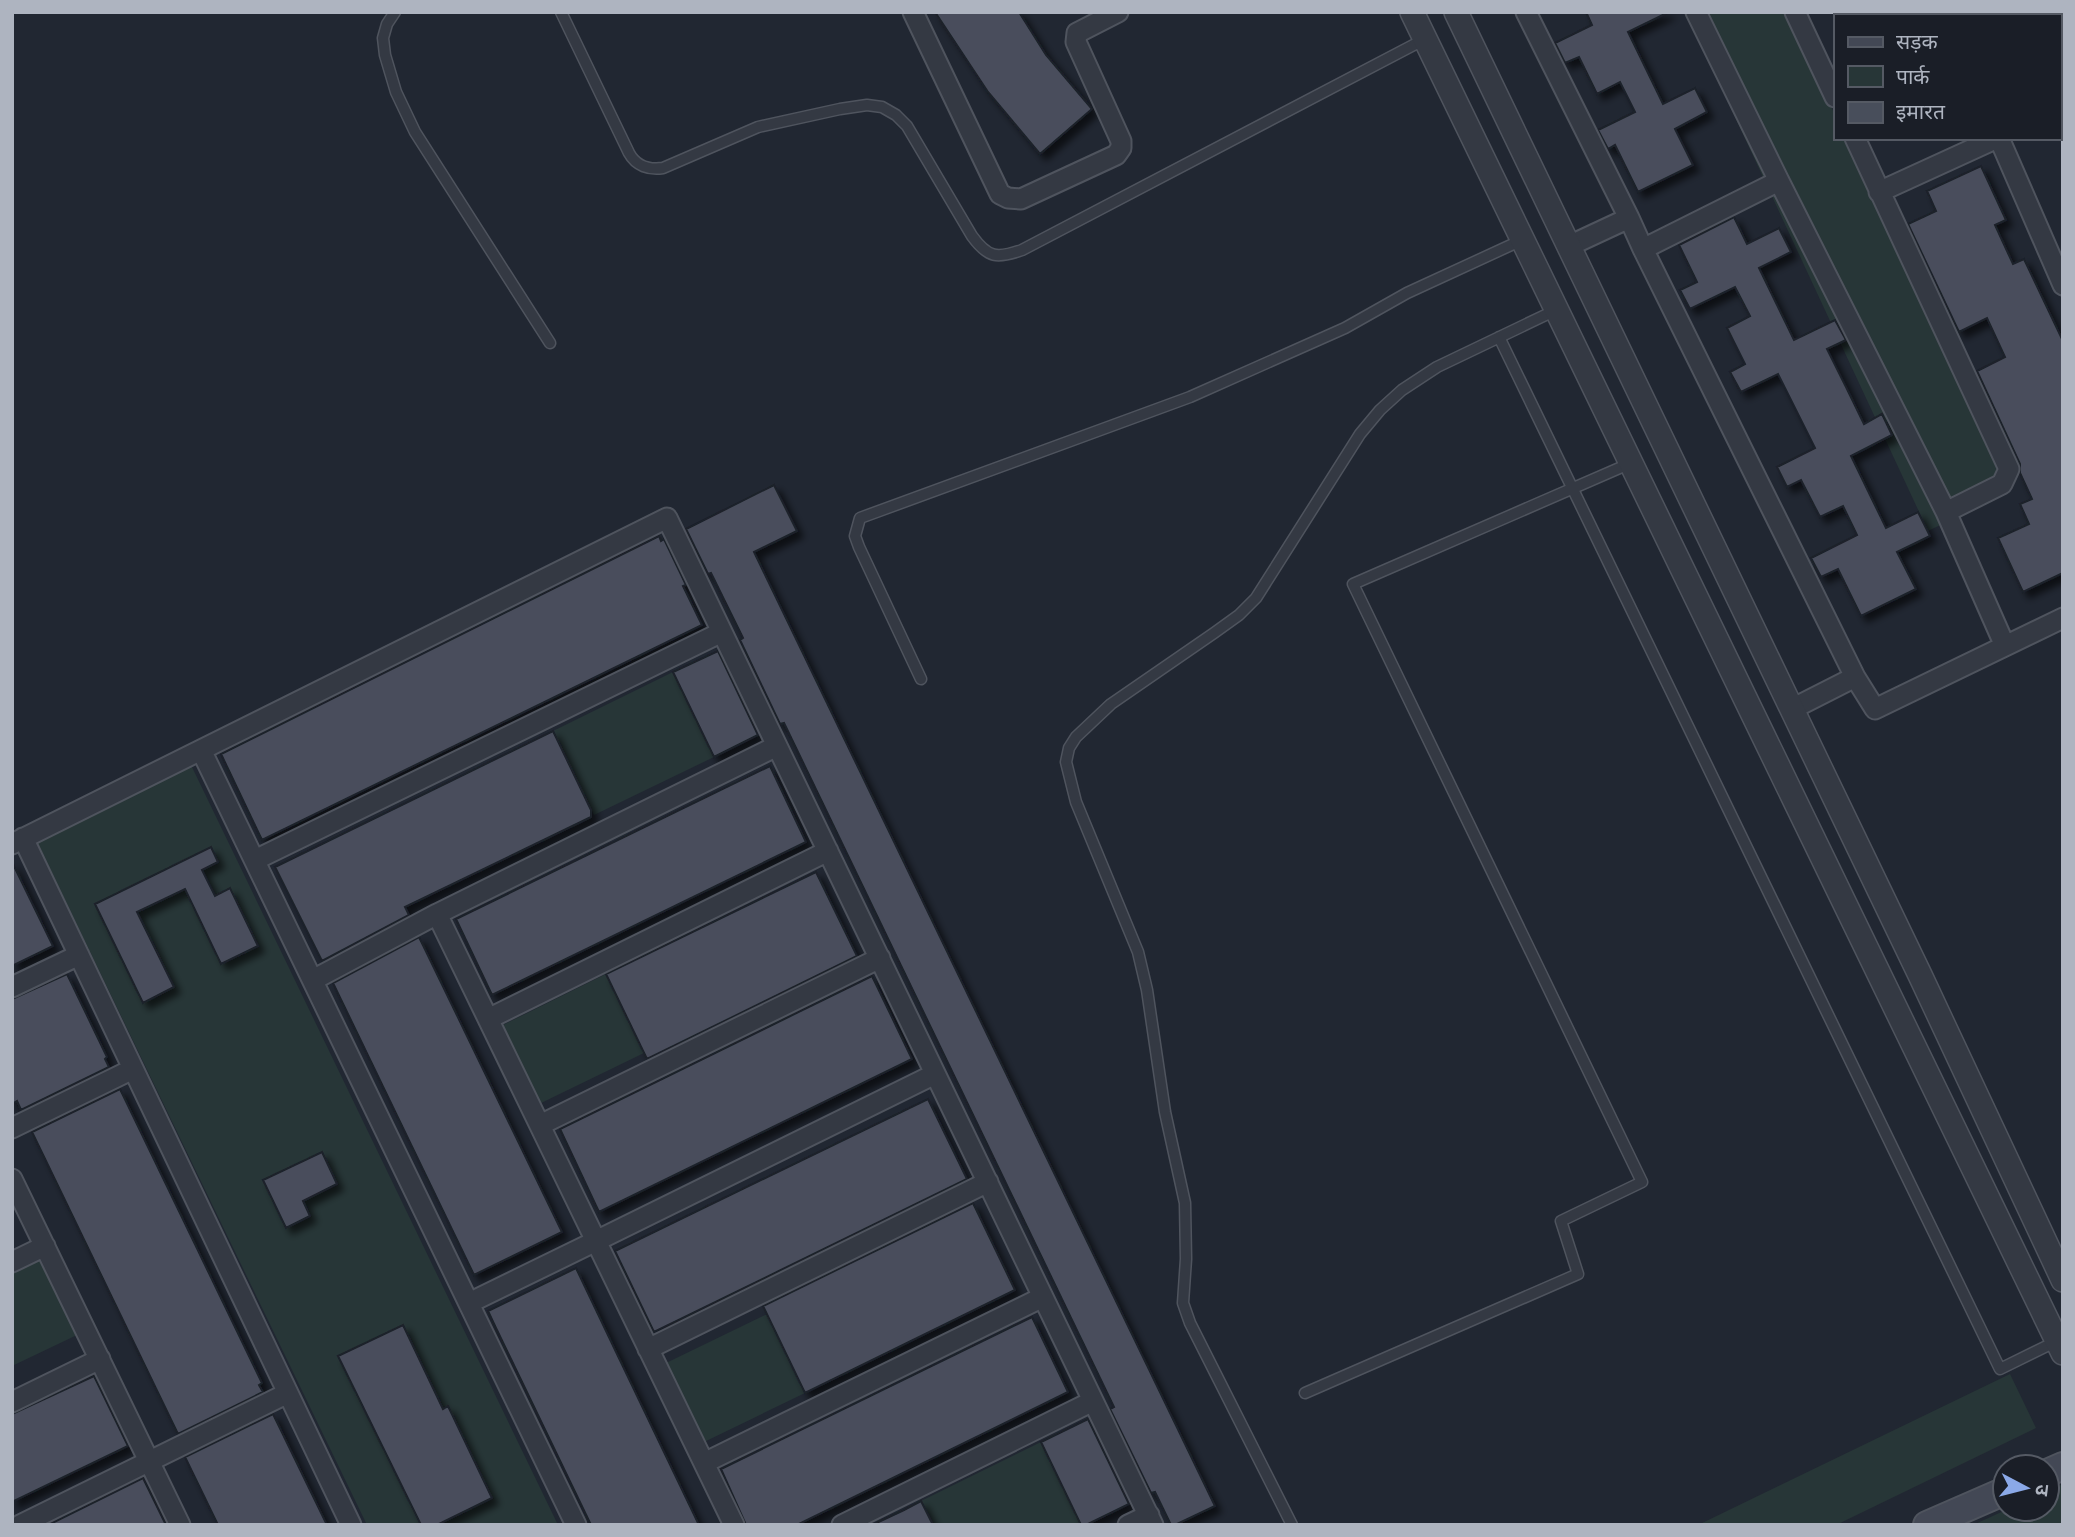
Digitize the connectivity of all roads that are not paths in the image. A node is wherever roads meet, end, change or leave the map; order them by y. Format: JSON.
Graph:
{"nodes":[{"id":1,"x":395,"y":12,"type":"edge"},
{"id":2,"x":561,"y":12,"type":"edge"},
{"id":3,"x":913,"y":12,"type":"edge"},
{"id":4,"x":1412,"y":12,"type":"edge"},
{"id":5,"x":1456,"y":12,"type":"edge"},
{"id":6,"x":1526,"y":12,"type":"edge"},
{"id":7,"x":1696,"y":12,"type":"edge"},
{"id":8,"x":1795,"y":12,"type":"edge"},
{"id":9,"x":1114,"y":13,"type":"edge"},
{"id":10,"x":1425,"y":39,"type":"junction"},
{"id":11,"x":1834,"y":95,"type":"edge"},
{"id":12,"x":1856,"y":140,"type":"edge"},
{"id":13,"x":1994,"y":140,"type":"edge"},
{"id":14,"x":1999,"y":140,"type":"edge"},
{"id":15,"x":1779,"y":181,"type":"junction"},
{"id":16,"x":1879,"y":192,"type":"junction"},
{"id":17,"x":1629,"y":218,"type":"junction"},
{"id":18,"x":1523,"y":239,"type":"junction"},
{"id":19,"x":1569,"y":246,"type":"junction"},
{"id":20,"x":1643,"y":249,"type":"junction"},
{"id":21,"x":2063,"y":285,"type":"edge"},
{"id":22,"x":1557,"y":310,"type":"junction"},
{"id":23,"x":1499,"y":337,"type":"junction"},
{"id":24,"x":550,"y":343,"type":"dead end"},
{"id":25,"x":1631,"y":463,"type":"junction"},
{"id":26,"x":1572,"y":488,"type":"junction"},
{"id":27,"x":1946,"y":512,"type":"junction"},
{"id":28,"x":2063,"y":618,"type":"edge"},
{"id":29,"x":722,"y":632,"type":"junction"},
{"id":30,"x":2005,"y":646,"type":"junction"},
{"id":31,"x":1855,"y":677,"type":"junction"},
{"id":32,"x":921,"y":679,"type":"dead end"},
{"id":33,"x":1792,"y":709,"type":"junction"},
{"id":34,"x":778,"y":746,"type":"junction"},
{"id":35,"x":201,"y":750,"type":"junction"},
{"id":36,"x":18,"y":841,"type":"edge"},
{"id":37,"x":828,"y":851,"type":"junction"},
{"id":38,"x":255,"y":860,"type":"junction"},
{"id":39,"x":437,"y":914,"type":"junction"},
{"id":40,"x":79,"y":955,"type":"junction"},
{"id":41,"x":880,"y":958,"type":"junction"},
{"id":42,"x":313,"y":980,"type":"junction"},
{"id":43,"x":12,"y":987,"type":"edge"},
{"id":44,"x":488,"y":1019,"type":"junction"},
{"id":45,"x":133,"y":1069,"type":"junction"},
{"id":46,"x":935,"y":1074,"type":"junction"},
{"id":47,"x":540,"y":1125,"type":"junction"},
{"id":48,"x":12,"y":1128,"type":"edge"},
{"id":49,"x":12,"y":1178,"type":"edge"},
{"id":50,"x":988,"y":1182,"type":"junction"},
{"id":51,"x":596,"y":1241,"type":"junction"},
{"id":52,"x":45,"y":1246,"type":"junction"},
{"id":53,"x":12,"y":1262,"type":"edge"},
{"id":54,"x":2063,"y":1279,"type":"edge"},
{"id":55,"x":1043,"y":1297,"type":"junction"},
{"id":56,"x":469,"y":1303,"type":"junction"},
{"id":57,"x":2060,"y":1347,"type":"edge"},
{"id":58,"x":648,"y":1349,"type":"junction"},
{"id":59,"x":100,"y":1359,"type":"junction"},
{"id":60,"x":288,"y":1393,"type":"junction"},
{"id":61,"x":1305,"y":1393,"type":"dead end"},
{"id":62,"x":1093,"y":1401,"type":"junction"},
{"id":63,"x":12,"y":1402,"type":"edge"},
{"id":64,"x":149,"y":1461,"type":"junction"},
{"id":65,"x":704,"y":1463,"type":"junction"},
{"id":66,"x":1991,"y":1497,"type":"edge"},
{"id":67,"x":1151,"y":1520,"type":"edge"},
{"id":68,"x":20,"y":1525,"type":"edge"},
{"id":69,"x":180,"y":1525,"type":"edge"},
{"id":70,"x":351,"y":1525,"type":"edge"},
{"id":71,"x":576,"y":1525,"type":"edge"},
{"id":72,"x":734,"y":1525,"type":"edge"},
{"id":73,"x":842,"y":1525,"type":"edge"},
{"id":74,"x":1128,"y":1525,"type":"edge"},
{"id":75,"x":1292,"y":1525,"type":"edge"},
{"id":76,"x":1927,"y":1525,"type":"edge"}],
"edges":[{"from":1,"to":24,"type":"lane"},
{"from":2,"to":10,"type":"lane"},
{"from":3,"to":9,"type":"street"},
{"from":4,"to":10,"type":"street"},
{"from":5,"to":19,"type":"street"},
{"from":6,"to":17,"type":"street"},
{"from":7,"to":15,"type":"street"},
{"from":8,"to":11,"type":"street"},
{"from":10,"to":18,"type":"street"},
{"from":12,"to":16,"type":"street"},
{"from":13,"to":16,"type":"street"},
{"from":14,"to":21,"type":"street"},
{"from":15,"to":20,"type":"street"},
{"from":15,"to":27,"type":"street"},
{"from":16,"to":27,"type":"street"},
{"from":17,"to":19,"type":"street"},
{"from":17,"to":20,"type":"street"},
{"from":18,"to":22,"type":"street"},
{"from":18,"to":32,"type":"lane"},
{"from":19,"to":33,"type":"street"},
{"from":20,"to":31,"type":"street"},
{"from":22,"to":23,"type":"lane"},
{"from":22,"to":25,"type":"street"},
{"from":23,"to":26,"type":"lane"},
{"from":23,"to":75,"type":"lane"},
{"from":25,"to":26,"type":"lane"},
{"from":25,"to":57,"type":"street"},
{"from":26,"to":57,"type":"lane"},
{"from":26,"to":61,"type":"lane"},
{"from":27,"to":30,"type":"street"},
{"from":28,"to":30,"type":"street"},
{"from":29,"to":34,"type":"street"},
{"from":29,"to":35,"type":"street"},
{"from":29,"to":38,"type":"street"},
{"from":30,"to":31,"type":"street"},
{"from":31,"to":33,"type":"street"},
{"from":33,"to":54,"type":"street"},
{"from":34,"to":37,"type":"street"},
{"from":34,"to":39,"type":"street"},
{"from":35,"to":36,"type":"street"},
{"from":35,"to":38,"type":"street"},
{"from":36,"to":40,"type":"street"},
{"from":37,"to":41,"type":"street"},
{"from":37,"to":44,"type":"street"},
{"from":38,"to":42,"type":"street"},
{"from":39,"to":42,"type":"street"},
{"from":39,"to":44,"type":"street"},
{"from":40,"to":43,"type":"street"},
{"from":40,"to":45,"type":"street"},
{"from":41,"to":46,"type":"street"},
{"from":41,"to":47,"type":"street"},
{"from":42,"to":56,"type":"street"},
{"from":44,"to":47,"type":"street"},
{"from":45,"to":48,"type":"street"},
{"from":45,"to":60,"type":"street"},
{"from":46,"to":50,"type":"street"},
{"from":46,"to":51,"type":"street"},
{"from":47,"to":51,"type":"street"},
{"from":49,"to":52,"type":"street"},
{"from":50,"to":55,"type":"street"},
{"from":50,"to":58,"type":"street"},
{"from":51,"to":56,"type":"street"},
{"from":51,"to":58,"type":"street"},
{"from":52,"to":53,"type":"street"},
{"from":52,"to":59,"type":"street"},
{"from":55,"to":62,"type":"street"},
{"from":55,"to":65,"type":"street"},
{"from":56,"to":71,"type":"street"},
{"from":58,"to":65,"type":"street"},
{"from":59,"to":63,"type":"street"},
{"from":59,"to":64,"type":"street"},
{"from":60,"to":64,"type":"street"},
{"from":60,"to":70,"type":"street"},
{"from":62,"to":67,"type":"street"},
{"from":62,"to":73,"type":"street"},
{"from":64,"to":68,"type":"street"},
{"from":64,"to":69,"type":"street"},
{"from":65,"to":72,"type":"street"},
{"from":66,"to":76,"type":"main road"},
{"from":67,"to":74,"type":"street"}]}
